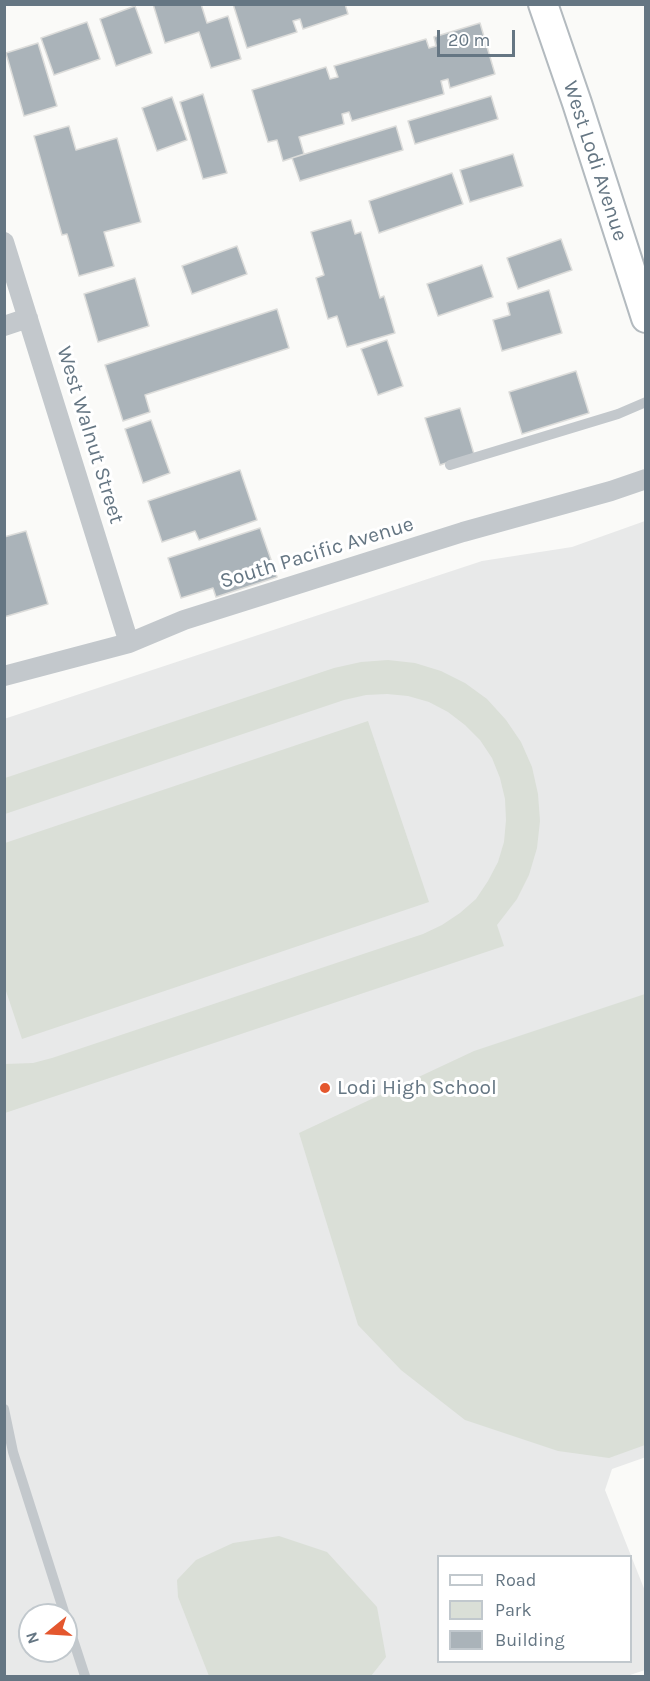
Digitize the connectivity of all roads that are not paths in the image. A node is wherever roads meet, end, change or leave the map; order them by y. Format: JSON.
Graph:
{"nodes":[{"id":1,"x":543,"y":4,"type":"edge"},
{"id":2,"x":4,"y":242,"type":"edge"},
{"id":3,"x":28,"y":318,"type":"junction"},
{"id":4,"x":645,"y":318,"type":"edge"},
{"id":5,"x":4,"y":326,"type":"edge"},
{"id":6,"x":645,"y":402,"type":"edge"},
{"id":7,"x":450,"y":465,"type":"dead end"},
{"id":8,"x":645,"y":479,"type":"edge"},
{"id":9,"x":129,"y":643,"type":"junction"},
{"id":10,"x":4,"y":676,"type":"edge"},
{"id":11,"x":4,"y":1409,"type":"edge"},
{"id":12,"x":61,"y":1603,"type":"edge"},
{"id":13,"x":78,"y":1656,"type":"edge"},
{"id":14,"x":85,"y":1677,"type":"edge"}],
"edges":[{"from":1,"to":4,"type":"main road","name":"West Lodi Avenue"},
{"from":2,"to":3,"type":"street","name":"West Walnut Street"},
{"from":3,"to":5,"type":"street"},
{"from":3,"to":9,"type":"street","name":"West Walnut Street"},
{"from":6,"to":7,"type":"lane"},
{"from":8,"to":9,"type":"street","name":"South Pacific Avenue"},
{"from":9,"to":10,"type":"street","name":"South Pacific Avenue"},
{"from":11,"to":12,"type":"lane"},
{"from":13,"to":14,"type":"lane"}]}
